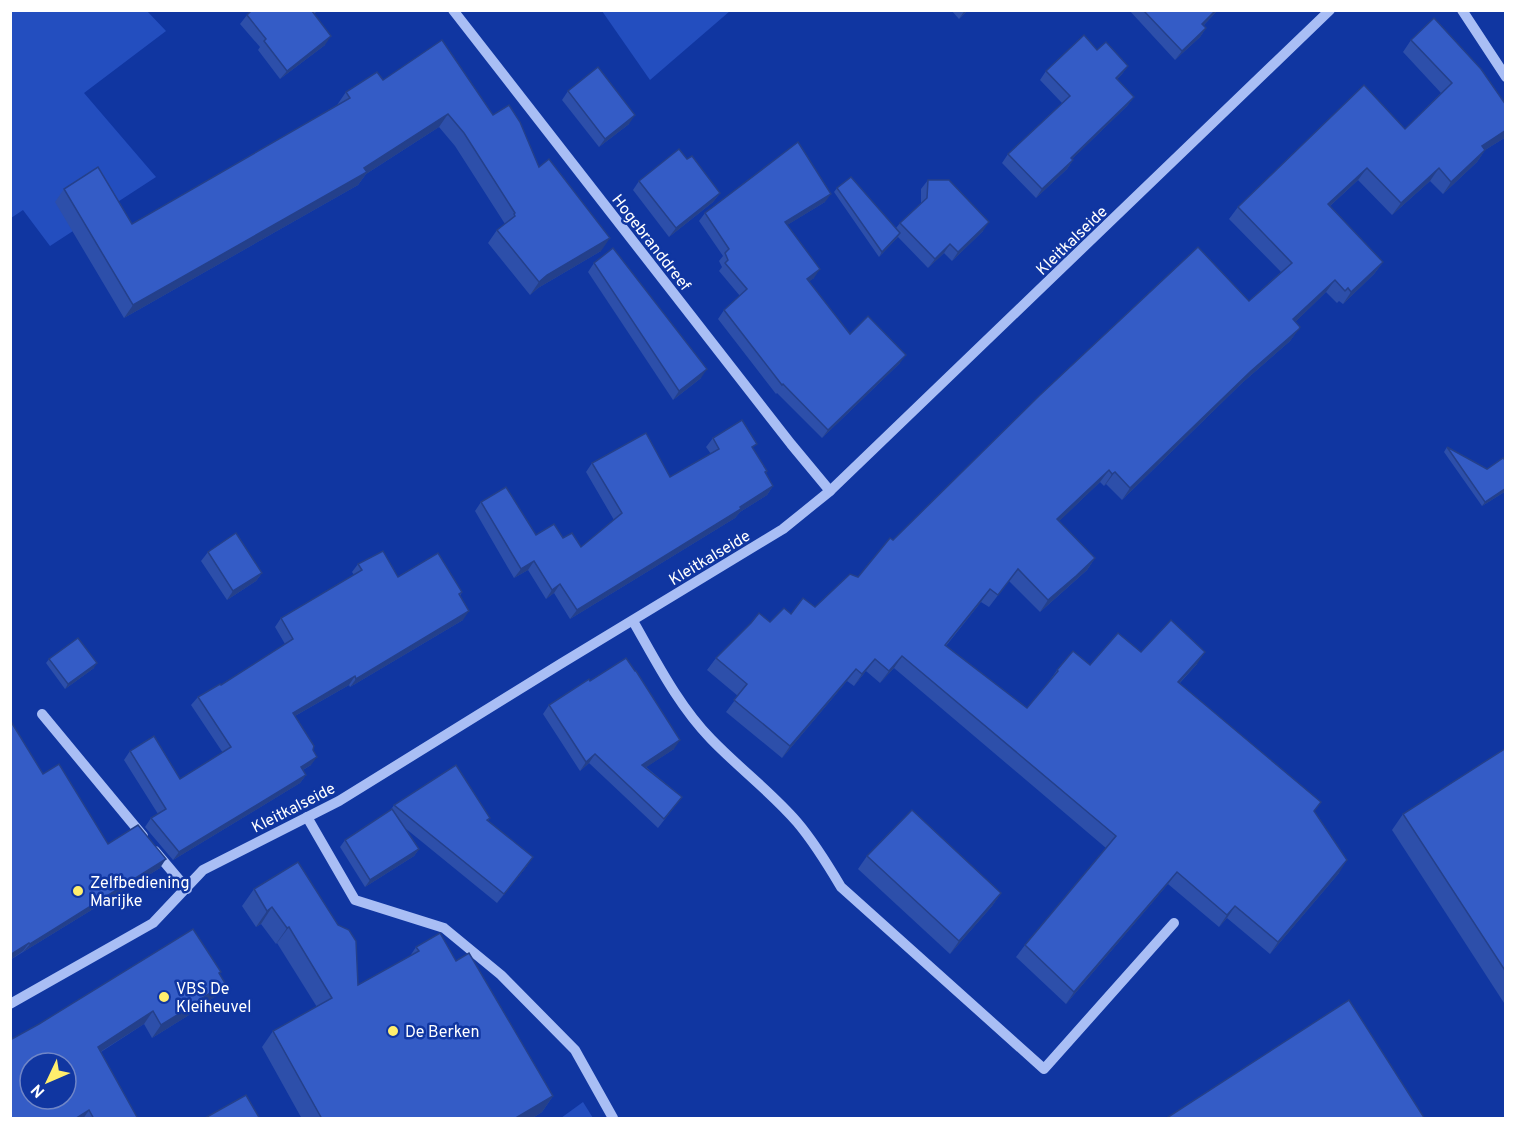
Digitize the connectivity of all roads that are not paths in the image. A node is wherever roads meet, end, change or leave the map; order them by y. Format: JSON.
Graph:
{"nodes":[{"id":1,"x":453,"y":10,"type":"edge"},
{"id":2,"x":1330,"y":10,"type":"edge"},
{"id":3,"x":1462,"y":10,"type":"edge"},
{"id":4,"x":1506,"y":77,"type":"edge"},
{"id":5,"x":830,"y":491,"type":"junction"},
{"id":6,"x":633,"y":621,"type":"junction"},
{"id":7,"x":42,"y":714,"type":"dead end"},
{"id":8,"x":307,"y":817,"type":"junction"},
{"id":9,"x":186,"y":889,"type":"junction"},
{"id":10,"x":1174,"y":923,"type":"dead end"},
{"id":11,"x":10,"y":1004,"type":"edge"},
{"id":12,"x":613,"y":1119,"type":"edge"}],
"edges":[{"from":1,"to":5,"type":"street","name":"Hogebranddreef"},
{"from":2,"to":5,"type":"street","name":"Kleitkalseide"},
{"from":3,"to":4,"type":"street"},
{"from":5,"to":6,"type":"street","name":"Kleitkalseide"},
{"from":6,"to":8,"type":"street","name":"Kleitkalseide"},
{"from":6,"to":10,"type":"street"},
{"from":7,"to":9,"type":"street"},
{"from":8,"to":9,"type":"street","name":"Kleitkalseide"},
{"from":8,"to":12,"type":"street"},
{"from":9,"to":11,"type":"street","name":"Kleitkalseide"}]}
